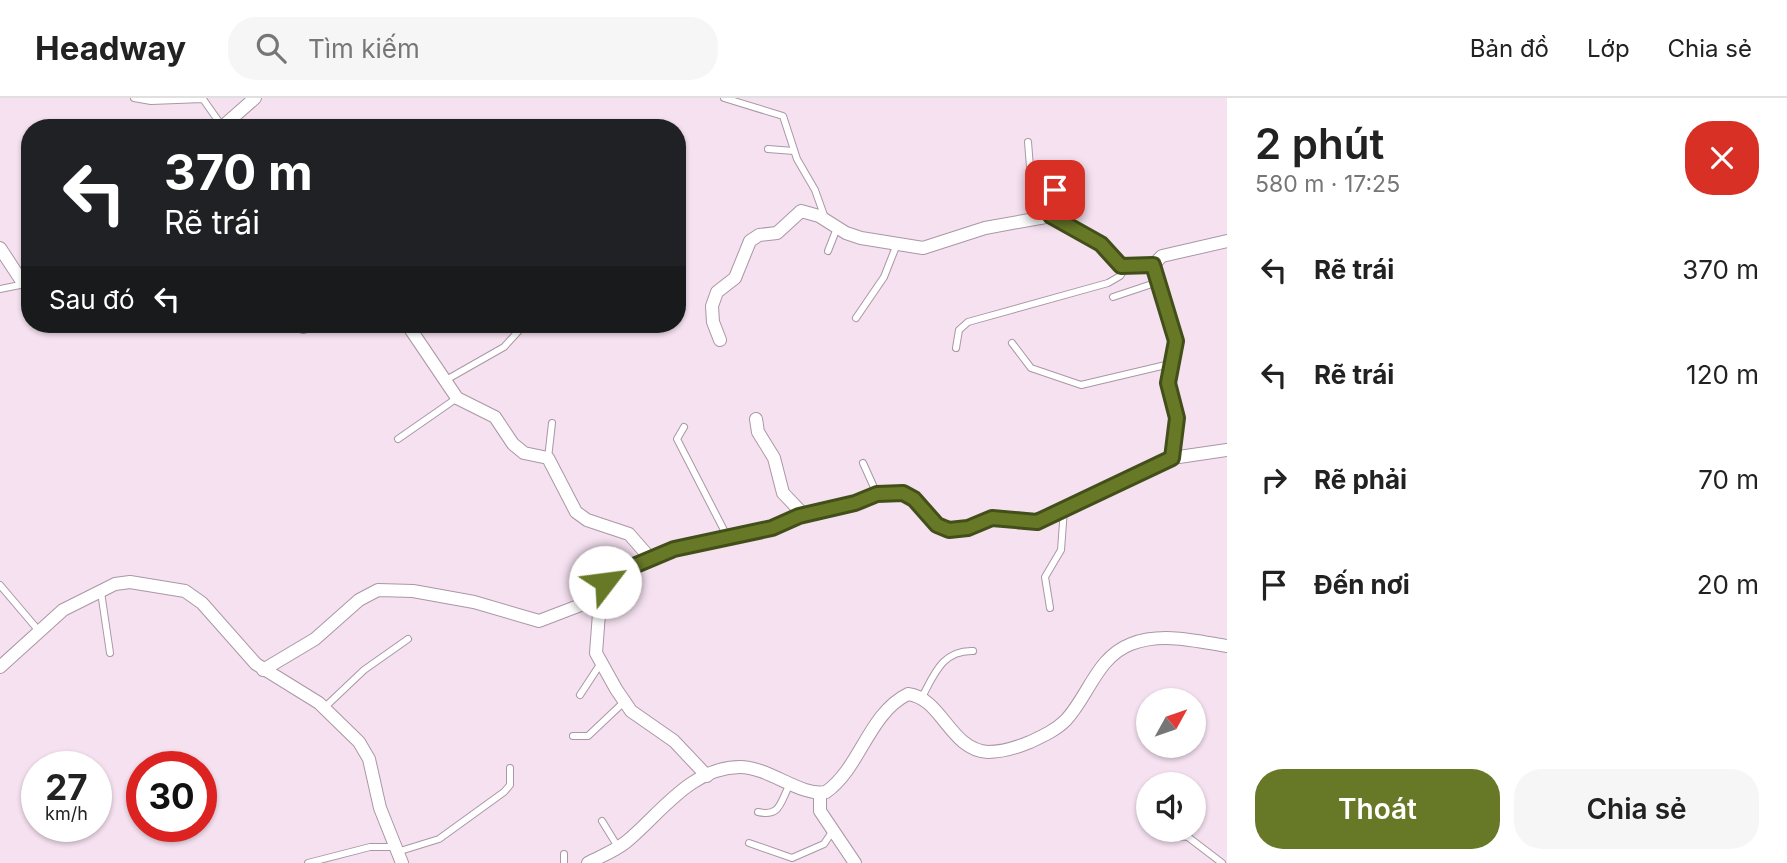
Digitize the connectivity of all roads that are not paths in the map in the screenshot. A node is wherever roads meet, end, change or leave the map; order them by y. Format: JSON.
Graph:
{"nodes":[{"id":1,"x":134,"y":98,"type":"edge"},
{"id":2,"x":203,"y":98,"type":"edge"},
{"id":3,"x":255,"y":98,"type":"edge"},
{"id":4,"x":724,"y":98,"type":"edge"},
{"id":5,"x":217,"y":119,"type":"edge"},
{"id":6,"x":231,"y":119,"type":"edge"},
{"id":7,"x":1028,"y":142,"type":"dead end"},
{"id":8,"x":768,"y":149,"type":"dead end"},
{"id":9,"x":794,"y":151,"type":"junction"},
{"id":10,"x":1069,"y":184,"type":"dead end"},
{"id":11,"x":1042,"y":196,"type":"junction"},
{"id":12,"x":1051,"y":216,"type":"junction"},
{"id":13,"x":825,"y":220,"type":"junction"},
{"id":14,"x":838,"y":228,"type":"junction"},
{"id":15,"x":1227,"y":241,"type":"edge"},
{"id":16,"x":897,"y":244,"type":"junction"},
{"id":17,"x":0,"y":248,"type":"edge"},
{"id":18,"x":828,"y":251,"type":"dead end"},
{"id":19,"x":1153,"y":265,"type":"junction"},
{"id":20,"x":1126,"y":267,"type":"junction"},
{"id":21,"x":21,"y":275,"type":"edge"},
{"id":22,"x":1158,"y":282,"type":"junction"},
{"id":23,"x":21,"y":285,"type":"edge"},
{"id":24,"x":0,"y":289,"type":"edge"},
{"id":25,"x":1112,"y":297,"type":"dead end"},
{"id":26,"x":856,"y":318,"type":"dead end"},
{"id":27,"x":413,"y":333,"type":"edge"},
{"id":28,"x":517,"y":333,"type":"edge"},
{"id":29,"x":720,"y":340,"type":"dead end"},
{"id":30,"x":1012,"y":343,"type":"dead end"},
{"id":31,"x":956,"y":348,"type":"dead end"},
{"id":32,"x":1172,"y":364,"type":"junction"},
{"id":33,"x":446,"y":380,"type":"junction"},
{"id":34,"x":457,"y":398,"type":"junction"},
{"id":35,"x":756,"y":419,"type":"dead end"},
{"id":36,"x":552,"y":423,"type":"dead end"},
{"id":37,"x":684,"y":427,"type":"dead end"},
{"id":38,"x":398,"y":439,"type":"dead end"},
{"id":39,"x":1227,"y":450,"type":"edge"},
{"id":40,"x":548,"y":458,"type":"junction"},
{"id":41,"x":1172,"y":458,"type":"junction"},
{"id":42,"x":863,"y":463,"type":"dead end"},
{"id":43,"x":877,"y":494,"type":"junction"},
{"id":44,"x":1064,"y":509,"type":"junction"},
{"id":45,"x":804,"y":515,"type":"junction"},
{"id":46,"x":727,"y":536,"type":"junction"},
{"id":47,"x":650,"y":558,"type":"junction"},
{"id":48,"x":0,"y":585,"type":"edge"},
{"id":49,"x":101,"y":590,"type":"junction"},
{"id":50,"x":599,"y":598,"type":"junction"},
{"id":51,"x":1050,"y":608,"type":"dead end"},
{"id":52,"x":39,"y":631,"type":"junction"},
{"id":53,"x":408,"y":639,"type":"dead end"},
{"id":54,"x":1227,"y":646,"type":"edge"},
{"id":55,"x":973,"y":651,"type":"dead end"},
{"id":56,"x":110,"y":653,"type":"dead end"},
{"id":57,"x":601,"y":663,"type":"junction"},
{"id":58,"x":0,"y":667,"type":"edge"},
{"id":59,"x":262,"y":670,"type":"junction"},
{"id":60,"x":580,"y":695,"type":"dead end"},
{"id":61,"x":921,"y":699,"type":"junction"},
{"id":62,"x":624,"y":702,"type":"junction"},
{"id":63,"x":325,"y":707,"type":"junction"},
{"id":64,"x":573,"y":736,"type":"dead end"},
{"id":65,"x":510,"y":768,"type":"dead end"},
{"id":66,"x":707,"y":776,"type":"junction"},
{"id":67,"x":791,"y":782,"type":"junction"},
{"id":68,"x":820,"y":793,"type":"junction"},
{"id":69,"x":758,"y":812,"type":"dead end"},
{"id":70,"x":602,"y":821,"type":"dead end"},
{"id":71,"x":833,"y":830,"type":"junction"},
{"id":72,"x":1195,"y":842,"type":"edge"},
{"id":73,"x":749,"y":843,"type":"dead end"},
{"id":74,"x":618,"y":847,"type":"junction"},
{"id":75,"x":398,"y":854,"type":"edge"},
{"id":76,"x":564,"y":854,"type":"dead end"},
{"id":77,"x":591,"y":862,"type":"edge"},
{"id":78,"x":308,"y":863,"type":"edge"},
{"id":79,"x":564,"y":863,"type":"edge"},
{"id":80,"x":855,"y":863,"type":"edge"},
{"id":81,"x":1222,"y":863,"type":"edge"}],
"edges":[{"from":1,"to":2,"type":"lane"},
{"from":2,"to":5,"type":"lane"},
{"from":3,"to":6,"type":"street"},
{"from":4,"to":9,"type":"lane"},
{"from":7,"to":11,"type":"lane"},
{"from":8,"to":9,"type":"lane"},
{"from":9,"to":13,"type":"lane"},
{"from":10,"to":11,"type":"lane"},
{"from":11,"to":12,"type":"lane"},
{"from":12,"to":16,"type":"street"},
{"from":12,"to":20,"type":"street"},
{"from":13,"to":14,"type":"street"},
{"from":13,"to":29,"type":"street"},
{"from":14,"to":16,"type":"street"},
{"from":14,"to":18,"type":"lane"},
{"from":15,"to":19,"type":"street"},
{"from":16,"to":26,"type":"lane"},
{"from":17,"to":21,"type":"street"},
{"from":19,"to":20,"type":"street"},
{"from":19,"to":22,"type":"street"},
{"from":20,"to":31,"type":"lane"},
{"from":22,"to":25,"type":"lane"},
{"from":22,"to":32,"type":"street"},
{"from":23,"to":24,"type":"lane"},
{"from":27,"to":33,"type":"street"},
{"from":28,"to":33,"type":"lane"},
{"from":30,"to":32,"type":"lane"},
{"from":32,"to":41,"type":"street"},
{"from":33,"to":34,"type":"street"},
{"from":34,"to":38,"type":"lane"},
{"from":34,"to":40,"type":"street"},
{"from":35,"to":45,"type":"street"},
{"from":36,"to":40,"type":"lane"},
{"from":37,"to":46,"type":"lane"},
{"from":39,"to":41,"type":"street"},
{"from":40,"to":47,"type":"street"},
{"from":41,"to":44,"type":"street"},
{"from":42,"to":43,"type":"lane"},
{"from":43,"to":44,"type":"street"},
{"from":43,"to":45,"type":"street"},
{"from":44,"to":51,"type":"lane"},
{"from":45,"to":46,"type":"street"},
{"from":46,"to":47,"type":"street"},
{"from":47,"to":50,"type":"street"},
{"from":48,"to":52,"type":"lane"},
{"from":49,"to":52,"type":"street"},
{"from":49,"to":56,"type":"lane"},
{"from":49,"to":59,"type":"street"},
{"from":50,"to":57,"type":"street"},
{"from":50,"to":59,"type":"street"},
{"from":52,"to":58,"type":"street"},
{"from":53,"to":63,"type":"lane"},
{"from":54,"to":61,"type":"street"},
{"from":55,"to":61,"type":"lane"},
{"from":57,"to":60,"type":"lane"},
{"from":57,"to":62,"type":"street"},
{"from":59,"to":63,"type":"street"},
{"from":61,"to":68,"type":"street"},
{"from":62,"to":64,"type":"lane"},
{"from":62,"to":66,"type":"street"},
{"from":63,"to":75,"type":"street"},
{"from":65,"to":75,"type":"lane"},
{"from":66,"to":67,"type":"street"},
{"from":66,"to":74,"type":"street"},
{"from":67,"to":68,"type":"street"},
{"from":67,"to":69,"type":"lane"},
{"from":68,"to":71,"type":"street"},
{"from":70,"to":74,"type":"lane"},
{"from":71,"to":73,"type":"lane"},
{"from":71,"to":80,"type":"street"},
{"from":72,"to":81,"type":"lane"},
{"from":74,"to":77,"type":"street"},
{"from":75,"to":78,"type":"lane"},
{"from":76,"to":79,"type":"lane"}]}
